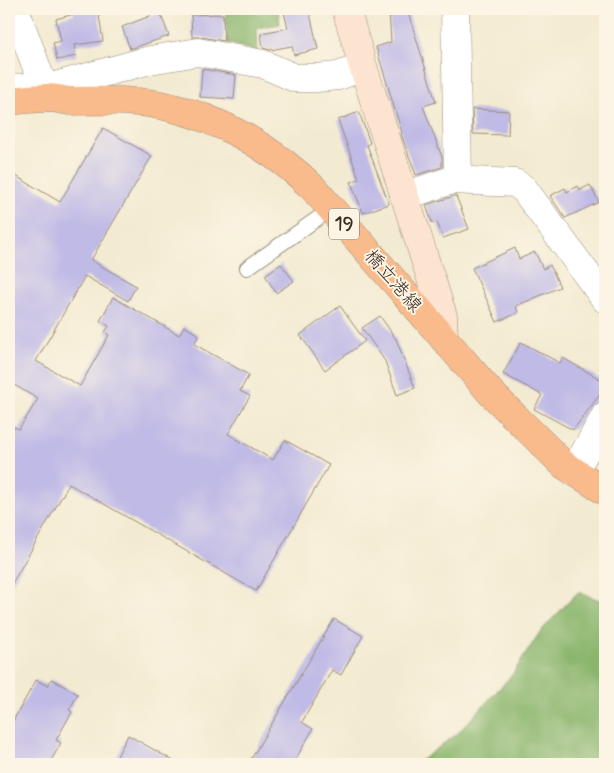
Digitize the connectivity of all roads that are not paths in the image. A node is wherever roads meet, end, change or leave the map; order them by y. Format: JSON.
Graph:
{"nodes":[{"id":1,"x":15,"y":9,"type":"edge"},
{"id":2,"x":346,"y":9,"type":"edge"},
{"id":3,"x":455,"y":9,"type":"edge"},
{"id":4,"x":363,"y":67,"type":"junction"},
{"id":5,"x":9,"y":86,"type":"edge"},
{"id":6,"x":46,"y":94,"type":"junction"},
{"id":7,"x":9,"y":101,"type":"edge"},
{"id":8,"x":458,"y":180,"type":"junction"},
{"id":9,"x":404,"y":196,"type":"junction"},
{"id":10,"x":331,"y":209,"type":"junction"},
{"id":11,"x":247,"y":268,"type":"dead end"},
{"id":12,"x":605,"y":299,"type":"edge"},
{"id":13,"x":444,"y":339,"type":"junction"},
{"id":14,"x":605,"y":416,"type":"edge"},
{"id":15,"x":574,"y":472,"type":"junction"},
{"id":16,"x":605,"y":491,"type":"edge"}],
"edges":[{"from":1,"to":6,"type":"street"},
{"from":2,"to":4,"type":"street"},
{"from":3,"to":8,"type":"street"},
{"from":4,"to":6,"type":"street"},
{"from":4,"to":9,"type":"street"},
{"from":5,"to":6,"type":"street"},
{"from":6,"to":7,"type":"main road","name":"橋立港線","number":"19"},
{"from":6,"to":10,"type":"main road","name":"橋立港線","number":"19"},
{"from":8,"to":9,"type":"street"},
{"from":8,"to":12,"type":"street"},
{"from":9,"to":13,"type":"street"},
{"from":10,"to":11,"type":"lane"},
{"from":10,"to":13,"type":"main road","name":"橋立港線","number":"19"},
{"from":13,"to":15,"type":"main road","name":"橋立港線","number":"19"},
{"from":14,"to":15,"type":"street"},
{"from":15,"to":16,"type":"main road","name":"橋立港線","number":"19"}]}
